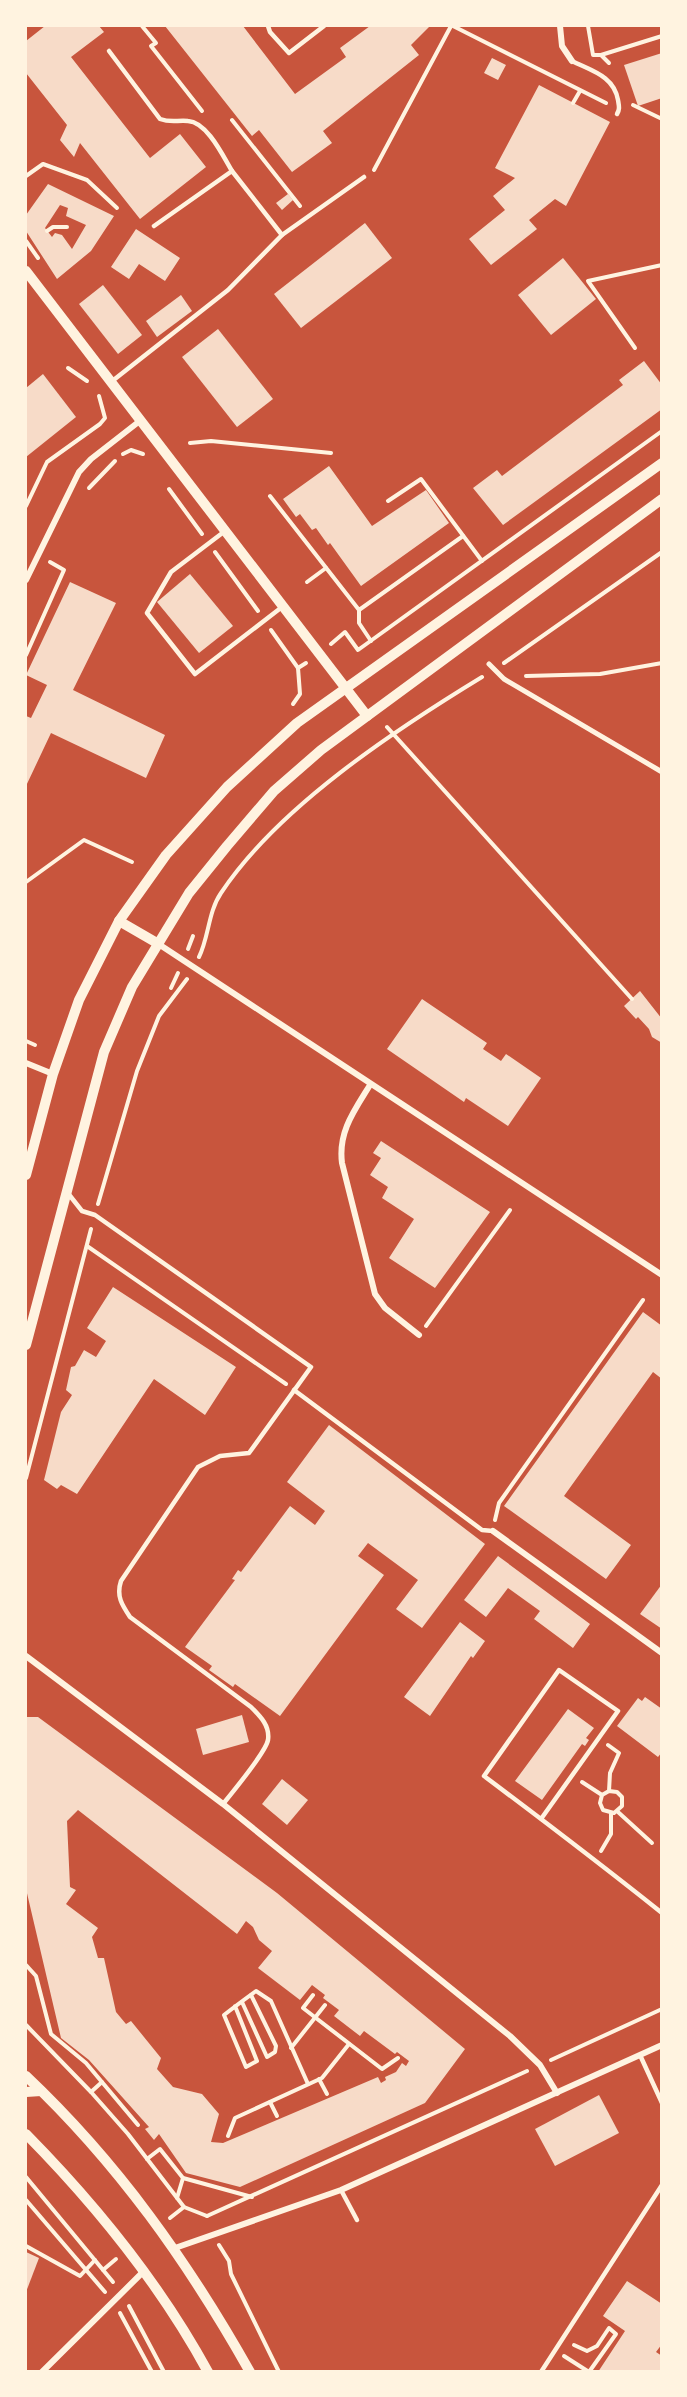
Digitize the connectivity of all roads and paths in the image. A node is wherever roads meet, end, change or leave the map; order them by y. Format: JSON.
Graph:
{"nodes":[{"id":1,"x":142,"y":26,"type":"edge"},
{"id":2,"x":268,"y":26,"type":"edge"},
{"id":3,"x":324,"y":26,"type":"edge"},
{"id":4,"x":452,"y":26,"type":"edge"},
{"id":5,"x":560,"y":26,"type":"edge"},
{"id":6,"x":588,"y":26,"type":"edge"},
{"id":7,"x":662,"y":36,"type":"edge"},
{"id":8,"x":109,"y":51,"type":"dead end"},
{"id":9,"x":601,"y":55,"type":"junction"},
{"id":10,"x":572,"y":61,"type":"joint"},
{"id":11,"x":615,"y":69,"type":"dead end"},
{"id":12,"x":579,"y":91,"type":"junction"},
{"id":13,"x":573,"y":103,"type":"dead end"},
{"id":14,"x":618,"y":112,"type":"junction"},
{"id":15,"x":662,"y":119,"type":"edge"},
{"id":16,"x":232,"y":120,"type":"dead end"},
{"id":17,"x":209,"y":121,"type":"dead end"},
{"id":18,"x":232,"y":171,"type":"junction"},
{"id":19,"x":26,"y":176,"type":"edge"},
{"id":20,"x":364,"y":177,"type":"joint"},
{"id":21,"x":117,"y":208,"type":"dead end"},
{"id":22,"x":308,"y":216,"type":"junction"},
{"id":23,"x":154,"y":226,"type":"dead end"},
{"id":24,"x":67,"y":227,"type":"dead end"},
{"id":25,"x":47,"y":231,"type":"dead end"},
{"id":26,"x":282,"y":235,"type":"junction"},
{"id":27,"x":34,"y":242,"type":"dead end"},
{"id":28,"x":29,"y":246,"type":"dead end"},
{"id":29,"x":662,"y":265,"type":"edge"},
{"id":30,"x":26,"y":271,"type":"edge"},
{"id":31,"x":635,"y":348,"type":"dead end"},
{"id":32,"x":68,"y":368,"type":"dead end"},
{"id":33,"x":111,"y":382,"type":"junction"},
{"id":34,"x":90,"y":384,"type":"dead end"},
{"id":35,"x":95,"y":391,"type":"dead end"},
{"id":36,"x":141,"y":419,"type":"junction"},
{"id":37,"x":662,"y":431,"type":"edge"},
{"id":38,"x":190,"y":443,"type":"dead end"},
{"id":39,"x":331,"y":453,"type":"dead end"},
{"id":40,"x":150,"y":463,"type":"dead end"},
{"id":41,"x":662,"y":463,"type":"edge"},
{"id":42,"x":163,"y":481,"type":"dead end"},
{"id":43,"x":87,"y":490,"type":"dead end"},
{"id":44,"x":270,"y":496,"type":"dead end"},
{"id":45,"x":662,"y":500,"type":"edge"},
{"id":46,"x":388,"y":501,"type":"dead end"},
{"id":47,"x":26,"y":506,"type":"edge"},
{"id":48,"x":225,"y":531,"type":"junction"},
{"id":49,"x":463,"y":536,"type":"junction"},
{"id":50,"x":209,"y":543,"type":"junction"},
{"id":51,"x":54,"y":550,"type":"dead end"},
{"id":52,"x":662,"y":552,"type":"edge"},
{"id":53,"x":482,"y":561,"type":"junction"},
{"id":54,"x":326,"y":568,"type":"junction"},
{"id":55,"x":26,"y":580,"type":"edge"},
{"id":56,"x":308,"y":582,"type":"dead end"},
{"id":57,"x":282,"y":607,"type":"junction"},
{"id":58,"x":359,"y":610,"type":"junction"},
{"id":59,"x":265,"y":620,"type":"junction"},
{"id":60,"x":371,"y":641,"type":"junction"},
{"id":61,"x":318,"y":654,"type":"junction"},
{"id":62,"x":26,"y":655,"type":"edge"},
{"id":63,"x":662,"y":663,"type":"edge"},
{"id":64,"x":489,"y":664,"type":"dead end"},
{"id":65,"x":298,"y":668,"type":"junction"},
{"id":66,"x":493,"y":670,"type":"junction"},
{"id":67,"x":504,"y":679,"type":"junction"},
{"id":68,"x":345,"y":688,"type":"junction"},
{"id":69,"x":367,"y":716,"type":"junction"},
{"id":70,"x":297,"y":723,"type":"junction"},
{"id":71,"x":387,"y":727,"type":"dead end"},
{"id":72,"x":393,"y":735,"type":"junction"},
{"id":73,"x":662,"y":772,"type":"edge"},
{"id":74,"x":132,"y":862,"type":"dead end"},
{"id":75,"x":26,"y":882,"type":"edge"},
{"id":76,"x":119,"y":921,"type":"junction"},
{"id":77,"x":157,"y":944,"type":"junction"},
{"id":78,"x":194,"y":967,"type":"junction"},
{"id":79,"x":179,"y":991,"type":"dead end"},
{"id":80,"x":632,"y":999,"type":"dead end"},
{"id":81,"x":26,"y":1041,"type":"edge"},
{"id":82,"x":35,"y":1046,"type":"dead end"},
{"id":83,"x":26,"y":1063,"type":"edge"},
{"id":84,"x":53,"y":1074,"type":"junction"},
{"id":85,"x":369,"y":1085,"type":"junction"},
{"id":86,"x":26,"y":1175,"type":"edge"},
{"id":87,"x":68,"y":1192,"type":"junction"},
{"id":88,"x":510,"y":1210,"type":"dead end"},
{"id":89,"x":87,"y":1246,"type":"dead end"},
{"id":90,"x":662,"y":1275,"type":"edge"},
{"id":91,"x":643,"y":1300,"type":"dead end"},
{"id":92,"x":419,"y":1335,"type":"joint"},
{"id":93,"x":26,"y":1345,"type":"edge"},
{"id":94,"x":294,"y":1390,"type":"junction"},
{"id":95,"x":493,"y":1531,"type":"junction"},
{"id":96,"x":662,"y":1653,"type":"edge"},
{"id":97,"x":26,"y":1656,"type":"edge"},
{"id":98,"x":598,"y":1738,"type":"junction"},
{"id":99,"x":572,"y":1776,"type":"junction"},
{"id":100,"x":609,"y":1791,"type":"junction"},
{"id":101,"x":602,"y":1795,"type":"junction"},
{"id":102,"x":223,"y":1804,"type":"junction"},
{"id":103,"x":618,"y":1812,"type":"junction"},
{"id":104,"x":611,"y":1814,"type":"junction"},
{"id":105,"x":541,"y":1819,"type":"junction"},
{"id":106,"x":652,"y":1843,"type":"dead end"},
{"id":107,"x":595,"y":1858,"type":"junction"},
{"id":108,"x":662,"y":1913,"type":"edge"},
{"id":109,"x":26,"y":1965,"type":"edge"},
{"id":110,"x":251,"y":1995,"type":"junction"},
{"id":111,"x":313,"y":1995,"type":"dead end"},
{"id":112,"x":242,"y":2002,"type":"junction"},
{"id":113,"x":326,"y":2005,"type":"dead end"},
{"id":114,"x":235,"y":2006,"type":"junction"},
{"id":115,"x":662,"y":2009,"type":"edge"},
{"id":116,"x":315,"y":2018,"type":"junction"},
{"id":117,"x":26,"y":2025,"type":"edge"},
{"id":118,"x":51,"y":2034,"type":"junction"},
{"id":119,"x":42,"y":2042,"type":"junction"},
{"id":120,"x":349,"y":2044,"type":"junction"},
{"id":121,"x":662,"y":2045,"type":"edge"},
{"id":122,"x":291,"y":2048,"type":"junction"},
{"id":123,"x":640,"y":2055,"type":"junction"},
{"id":124,"x":398,"y":2058,"type":"dead end"},
{"id":125,"x":540,"y":2065,"type":"junction"},
{"id":126,"x":26,"y":2076,"type":"edge"},
{"id":127,"x":319,"y":2079,"type":"junction"},
{"id":128,"x":102,"y":2082,"type":"junction"},
{"id":129,"x":308,"y":2084,"type":"junction"},
{"id":130,"x":41,"y":2091,"type":"junction"},
{"id":131,"x":26,"y":2092,"type":"edge"},
{"id":132,"x":91,"y":2092,"type":"junction"},
{"id":133,"x":556,"y":2093,"type":"junction"},
{"id":134,"x":327,"y":2094,"type":"dead end"},
{"id":135,"x":270,"y":2103,"type":"junction"},
{"id":136,"x":662,"y":2103,"type":"edge"},
{"id":137,"x":277,"y":2116,"type":"dead end"},
{"id":138,"x":138,"y":2125,"type":"dead end"},
{"id":139,"x":26,"y":2134,"type":"edge"},
{"id":140,"x":228,"y":2136,"type":"dead end"},
{"id":141,"x":147,"y":2159,"type":"junction"},
{"id":142,"x":26,"y":2177,"type":"edge"},
{"id":143,"x":183,"y":2178,"type":"junction"},
{"id":144,"x":662,"y":2184,"type":"edge"},
{"id":145,"x":341,"y":2190,"type":"junction"},
{"id":146,"x":252,"y":2197,"type":"junction"},
{"id":147,"x":177,"y":2198,"type":"junction"},
{"id":148,"x":26,"y":2200,"type":"edge"},
{"id":149,"x":184,"y":2207,"type":"junction"},
{"id":150,"x":176,"y":2213,"type":"dead end"},
{"id":151,"x":207,"y":2216,"type":"junction"},
{"id":152,"x":357,"y":2220,"type":"dead end"},
{"id":153,"x":213,"y":2235,"type":"junction"},
{"id":154,"x":26,"y":2246,"type":"edge"},
{"id":155,"x":175,"y":2248,"type":"junction"},
{"id":156,"x":119,"y":2257,"type":"dead end"},
{"id":157,"x":95,"y":2260,"type":"junction"},
{"id":158,"x":86,"y":2269,"type":"junction"},
{"id":159,"x":103,"y":2270,"type":"junction"},
{"id":160,"x":144,"y":2271,"type":"junction"},
{"id":161,"x":121,"y":2292,"type":"junction"},
{"id":162,"x":112,"y":2302,"type":"junction"},
{"id":163,"x":562,"y":2339,"type":"junction"},
{"id":164,"x":569,"y":2359,"type":"dead end"},
{"id":165,"x":42,"y":2372,"type":"edge"},
{"id":166,"x":152,"y":2372,"type":"edge"},
{"id":167,"x":164,"y":2372,"type":"edge"},
{"id":168,"x":208,"y":2372,"type":"edge"},
{"id":169,"x":250,"y":2372,"type":"edge"},
{"id":170,"x":279,"y":2372,"type":"edge"},
{"id":171,"x":541,"y":2372,"type":"edge"},
{"id":172,"x":589,"y":2372,"type":"edge"}],
"edges":[{"from":1,"to":17,"type":"path"},
{"from":2,"to":3,"type":"lane"},
{"from":4,"to":12,"type":"path"},
{"from":4,"to":20,"type":"path"},
{"from":5,"to":10,"type":"street"},
{"from":6,"to":9,"type":"path"},
{"from":7,"to":9,"type":"path"},
{"from":8,"to":18,"type":"lane"},
{"from":9,"to":11,"type":"path"},
{"from":10,"to":14,"type":"lane"},
{"from":12,"to":13,"type":"path"},
{"from":12,"to":14,"type":"path"},
{"from":14,"to":15,"type":"path"},
{"from":16,"to":22,"type":"path"},
{"from":18,"to":23,"type":"lane"},
{"from":18,"to":26,"type":"lane"},
{"from":19,"to":21,"type":"path"},
{"from":20,"to":22,"type":"lane"},
{"from":22,"to":26,"type":"lane"},
{"from":24,"to":25,"type":"path"},
{"from":26,"to":33,"type":"lane"},
{"from":27,"to":28,"type":"path"},
{"from":29,"to":31,"type":"path"},
{"from":30,"to":33,"type":"street"},
{"from":32,"to":34,"type":"path"},
{"from":33,"to":36,"type":"street"},
{"from":35,"to":47,"type":"path"},
{"from":36,"to":48,"type":"street"},
{"from":36,"to":55,"type":"street"},
{"from":37,"to":53,"type":"path"},
{"from":38,"to":39,"type":"path"},
{"from":40,"to":43,"type":"path"},
{"from":41,"to":68,"type":"street"},
{"from":42,"to":50,"type":"path"},
{"from":44,"to":54,"type":"path"},
{"from":45,"to":69,"type":"street"},
{"from":46,"to":49,"type":"path"},
{"from":48,"to":50,"type":"lane"},
{"from":48,"to":57,"type":"street"},
{"from":49,"to":53,"type":"path"},
{"from":49,"to":58,"type":"path"},
{"from":50,"to":59,"type":"path"},
{"from":50,"to":59,"type":"lane"},
{"from":51,"to":62,"type":"path"},
{"from":52,"to":66,"type":"path"},
{"from":53,"to":60,"type":"path"},
{"from":54,"to":56,"type":"path"},
{"from":54,"to":58,"type":"path"},
{"from":57,"to":59,"type":"lane"},
{"from":57,"to":61,"type":"street"},
{"from":58,"to":60,"type":"path"},
{"from":59,"to":65,"type":"path"},
{"from":60,"to":61,"type":"path"},
{"from":61,"to":65,"type":"path"},
{"from":61,"to":68,"type":"street"},
{"from":63,"to":67,"type":"path"},
{"from":64,"to":66,"type":"street"},
{"from":65,"to":70,"type":"path"},
{"from":66,"to":67,"type":"street"},
{"from":66,"to":72,"type":"path"},
{"from":67,"to":73,"type":"street"},
{"from":68,"to":69,"type":"street"},
{"from":68,"to":70,"type":"street"},
{"from":69,"to":77,"type":"street"},
{"from":70,"to":76,"type":"street"},
{"from":71,"to":72,"type":"path"},
{"from":72,"to":78,"type":"path"},
{"from":72,"to":80,"type":"path"},
{"from":74,"to":75,"type":"path"},
{"from":76,"to":77,"type":"street"},
{"from":76,"to":84,"type":"street"},
{"from":77,"to":78,"type":"street"},
{"from":77,"to":87,"type":"street"},
{"from":78,"to":79,"type":"path"},
{"from":78,"to":85,"type":"street"},
{"from":81,"to":82,"type":"path"},
{"from":83,"to":84,"type":"street"},
{"from":84,"to":86,"type":"street"},
{"from":85,"to":90,"type":"street"},
{"from":85,"to":92,"type":"street"},
{"from":87,"to":93,"type":"street"},
{"from":87,"to":94,"type":"lane"},
{"from":88,"to":92,"type":"path"},
{"from":89,"to":94,"type":"path"},
{"from":91,"to":95,"type":"path"},
{"from":94,"to":95,"type":"lane"},
{"from":94,"to":102,"type":"lane"},
{"from":95,"to":96,"type":"street"},
{"from":97,"to":102,"type":"street"},
{"from":98,"to":99,"type":"lane"},
{"from":98,"to":100,"type":"path"},
{"from":98,"to":105,"type":"lane"},
{"from":99,"to":101,"type":"path"},
{"from":99,"to":105,"type":"lane"},
{"from":100,"to":101,"type":"path"},
{"from":100,"to":103,"type":"path"},
{"from":101,"to":104,"type":"path"},
{"from":102,"to":125,"type":"street"},
{"from":103,"to":104,"type":"path"},
{"from":103,"to":106,"type":"path"},
{"from":104,"to":107,"type":"path"},
{"from":105,"to":107,"type":"lane"},
{"from":107,"to":108,"type":"lane"},
{"from":109,"to":118,"type":"path"},
{"from":110,"to":112,"type":"path"},
{"from":110,"to":112,"type":"path"},
{"from":110,"to":122,"type":"path"},
{"from":111,"to":116,"type":"path"},
{"from":112,"to":114,"type":"path"},
{"from":113,"to":116,"type":"path"},
{"from":114,"to":114,"type":"path"},
{"from":115,"to":125,"type":"path"},
{"from":116,"to":120,"type":"path"},
{"from":116,"to":122,"type":"path"},
{"from":117,"to":119,"type":"path"},
{"from":118,"to":119,"type":"path"},
{"from":118,"to":128,"type":"path"},
{"from":119,"to":132,"type":"path"},
{"from":120,"to":124,"type":"path"},
{"from":120,"to":127,"type":"path"},
{"from":121,"to":123,"type":"street"},
{"from":122,"to":129,"type":"path"},
{"from":123,"to":133,"type":"street"},
{"from":123,"to":136,"type":"lane"},
{"from":125,"to":133,"type":"street"},
{"from":125,"to":146,"type":"path"},
{"from":126,"to":130,"type":"street"},
{"from":127,"to":129,"type":"path"},
{"from":127,"to":134,"type":"path"},
{"from":128,"to":132,"type":"path"},
{"from":128,"to":138,"type":"path"},
{"from":129,"to":135,"type":"path"},
{"from":130,"to":131,"type":"street"},
{"from":130,"to":155,"type":"street"},
{"from":132,"to":141,"type":"path"},
{"from":133,"to":145,"type":"street"},
{"from":135,"to":137,"type":"path"},
{"from":135,"to":140,"type":"path"},
{"from":139,"to":160,"type":"street"},
{"from":141,"to":143,"type":"path"},
{"from":141,"to":147,"type":"path"},
{"from":142,"to":157,"type":"path"},
{"from":143,"to":146,"type":"path"},
{"from":143,"to":147,"type":"path"},
{"from":144,"to":163,"type":"lane"},
{"from":145,"to":152,"type":"lane"},
{"from":145,"to":153,"type":"street"},
{"from":146,"to":151,"type":"path"},
{"from":147,"to":149,"type":"path"},
{"from":148,"to":158,"type":"path"},
{"from":149,"to":150,"type":"path"},
{"from":149,"to":151,"type":"path"},
{"from":151,"to":153,"type":"path"},
{"from":153,"to":155,"type":"street"},
{"from":153,"to":170,"type":"path"},
{"from":154,"to":158,"type":"path"},
{"from":155,"to":169,"type":"street"},
{"from":156,"to":159,"type":"path"},
{"from":157,"to":158,"type":"path"},
{"from":157,"to":159,"type":"path"},
{"from":158,"to":162,"type":"path"},
{"from":159,"to":161,"type":"path"},
{"from":160,"to":161,"type":"street"},
{"from":160,"to":168,"type":"street"},
{"from":161,"to":162,"type":"street"},
{"from":161,"to":167,"type":"path"},
{"from":162,"to":165,"type":"street"},
{"from":162,"to":166,"type":"path"},
{"from":163,"to":171,"type":"lane"},
{"from":163,"to":172,"type":"path"},
{"from":164,"to":172,"type":"path"}]}
